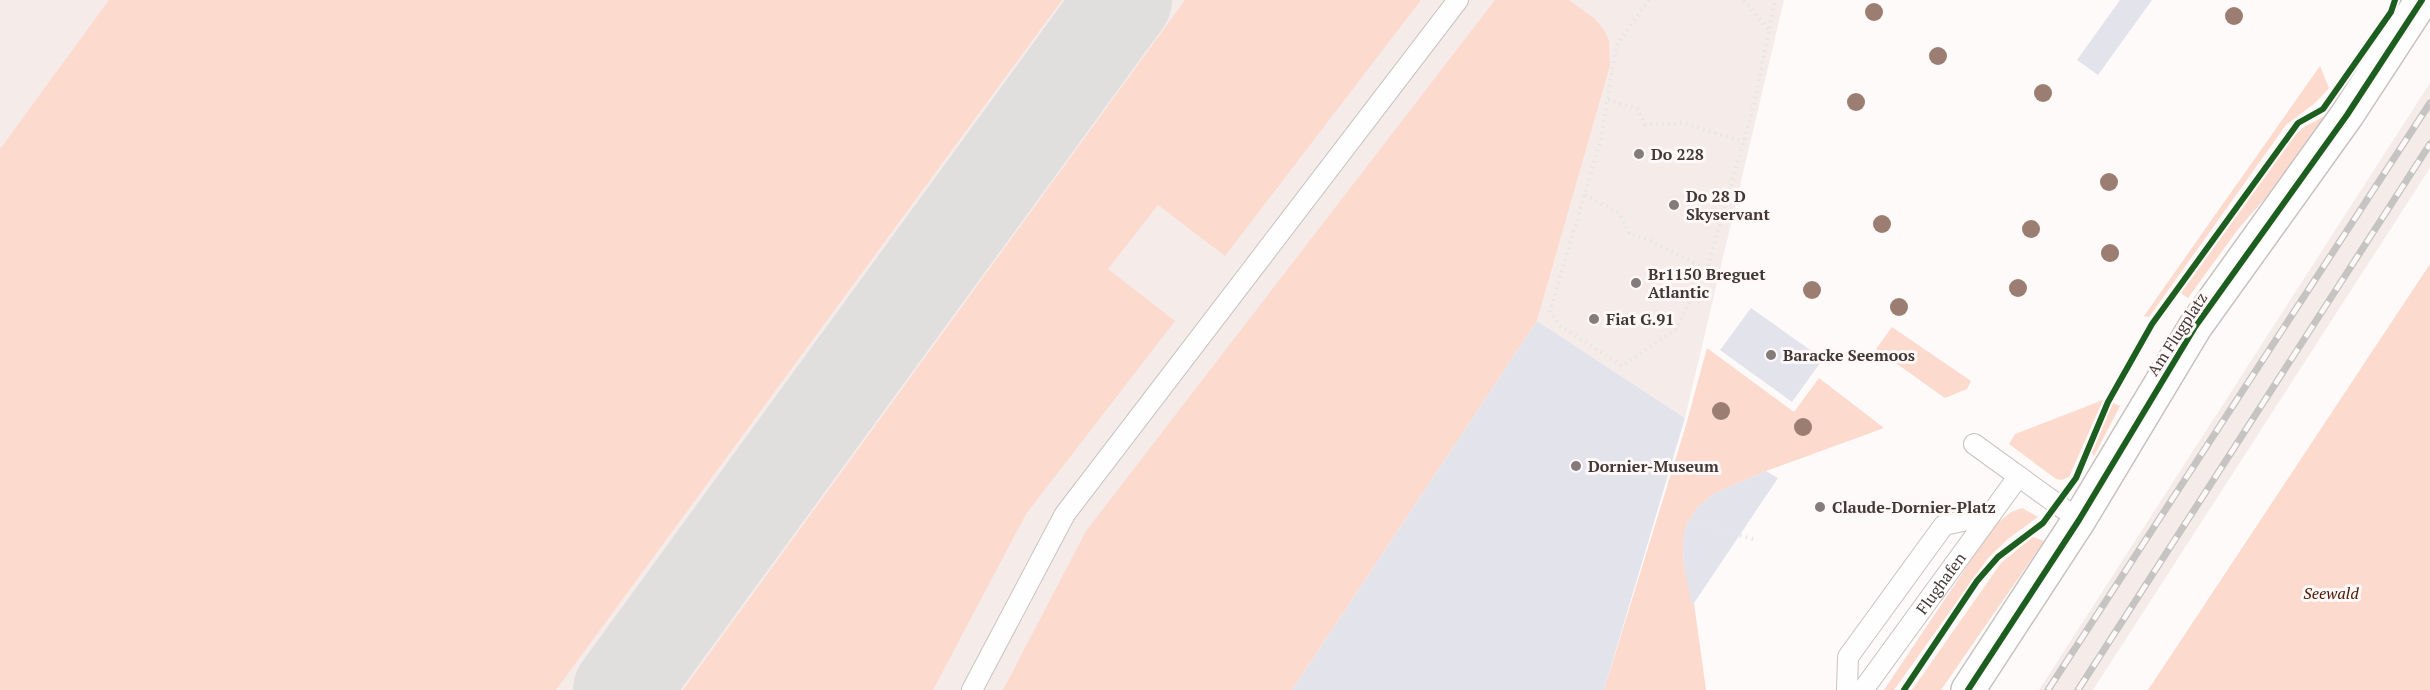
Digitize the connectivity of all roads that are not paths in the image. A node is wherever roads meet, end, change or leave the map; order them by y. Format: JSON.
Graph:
{"nodes":[{"id":1,"x":1458,"y":0,"type":"edge"},
{"id":2,"x":2422,"y":0,"type":"edge"},
{"id":3,"x":1974,"y":444,"type":"dead end"},
{"id":4,"x":2018,"y":477,"type":"junction"},
{"id":5,"x":2068,"y":512,"type":"junction"},
{"id":6,"x":1990,"y":515,"type":"junction"},
{"id":7,"x":972,"y":690,"type":"edge"},
{"id":8,"x":1847,"y":690,"type":"edge"},
{"id":9,"x":1863,"y":690,"type":"edge"},
{"id":10,"x":1968,"y":690,"type":"edge"}],
"edges":[{"from":1,"to":7,"type":"lane"},
{"from":2,"to":5,"type":"street","name":"Am Flugplatz"},
{"from":3,"to":4,"type":"lane"},
{"from":4,"to":5,"type":"lane"},
{"from":4,"to":6,"type":"lane","name":"Flughafen"},
{"from":5,"to":10,"type":"street","name":"Am Flugplatz"},
{"from":6,"to":8,"type":"lane"},
{"from":6,"to":9,"type":"lane","name":"Flughafen"}]}
